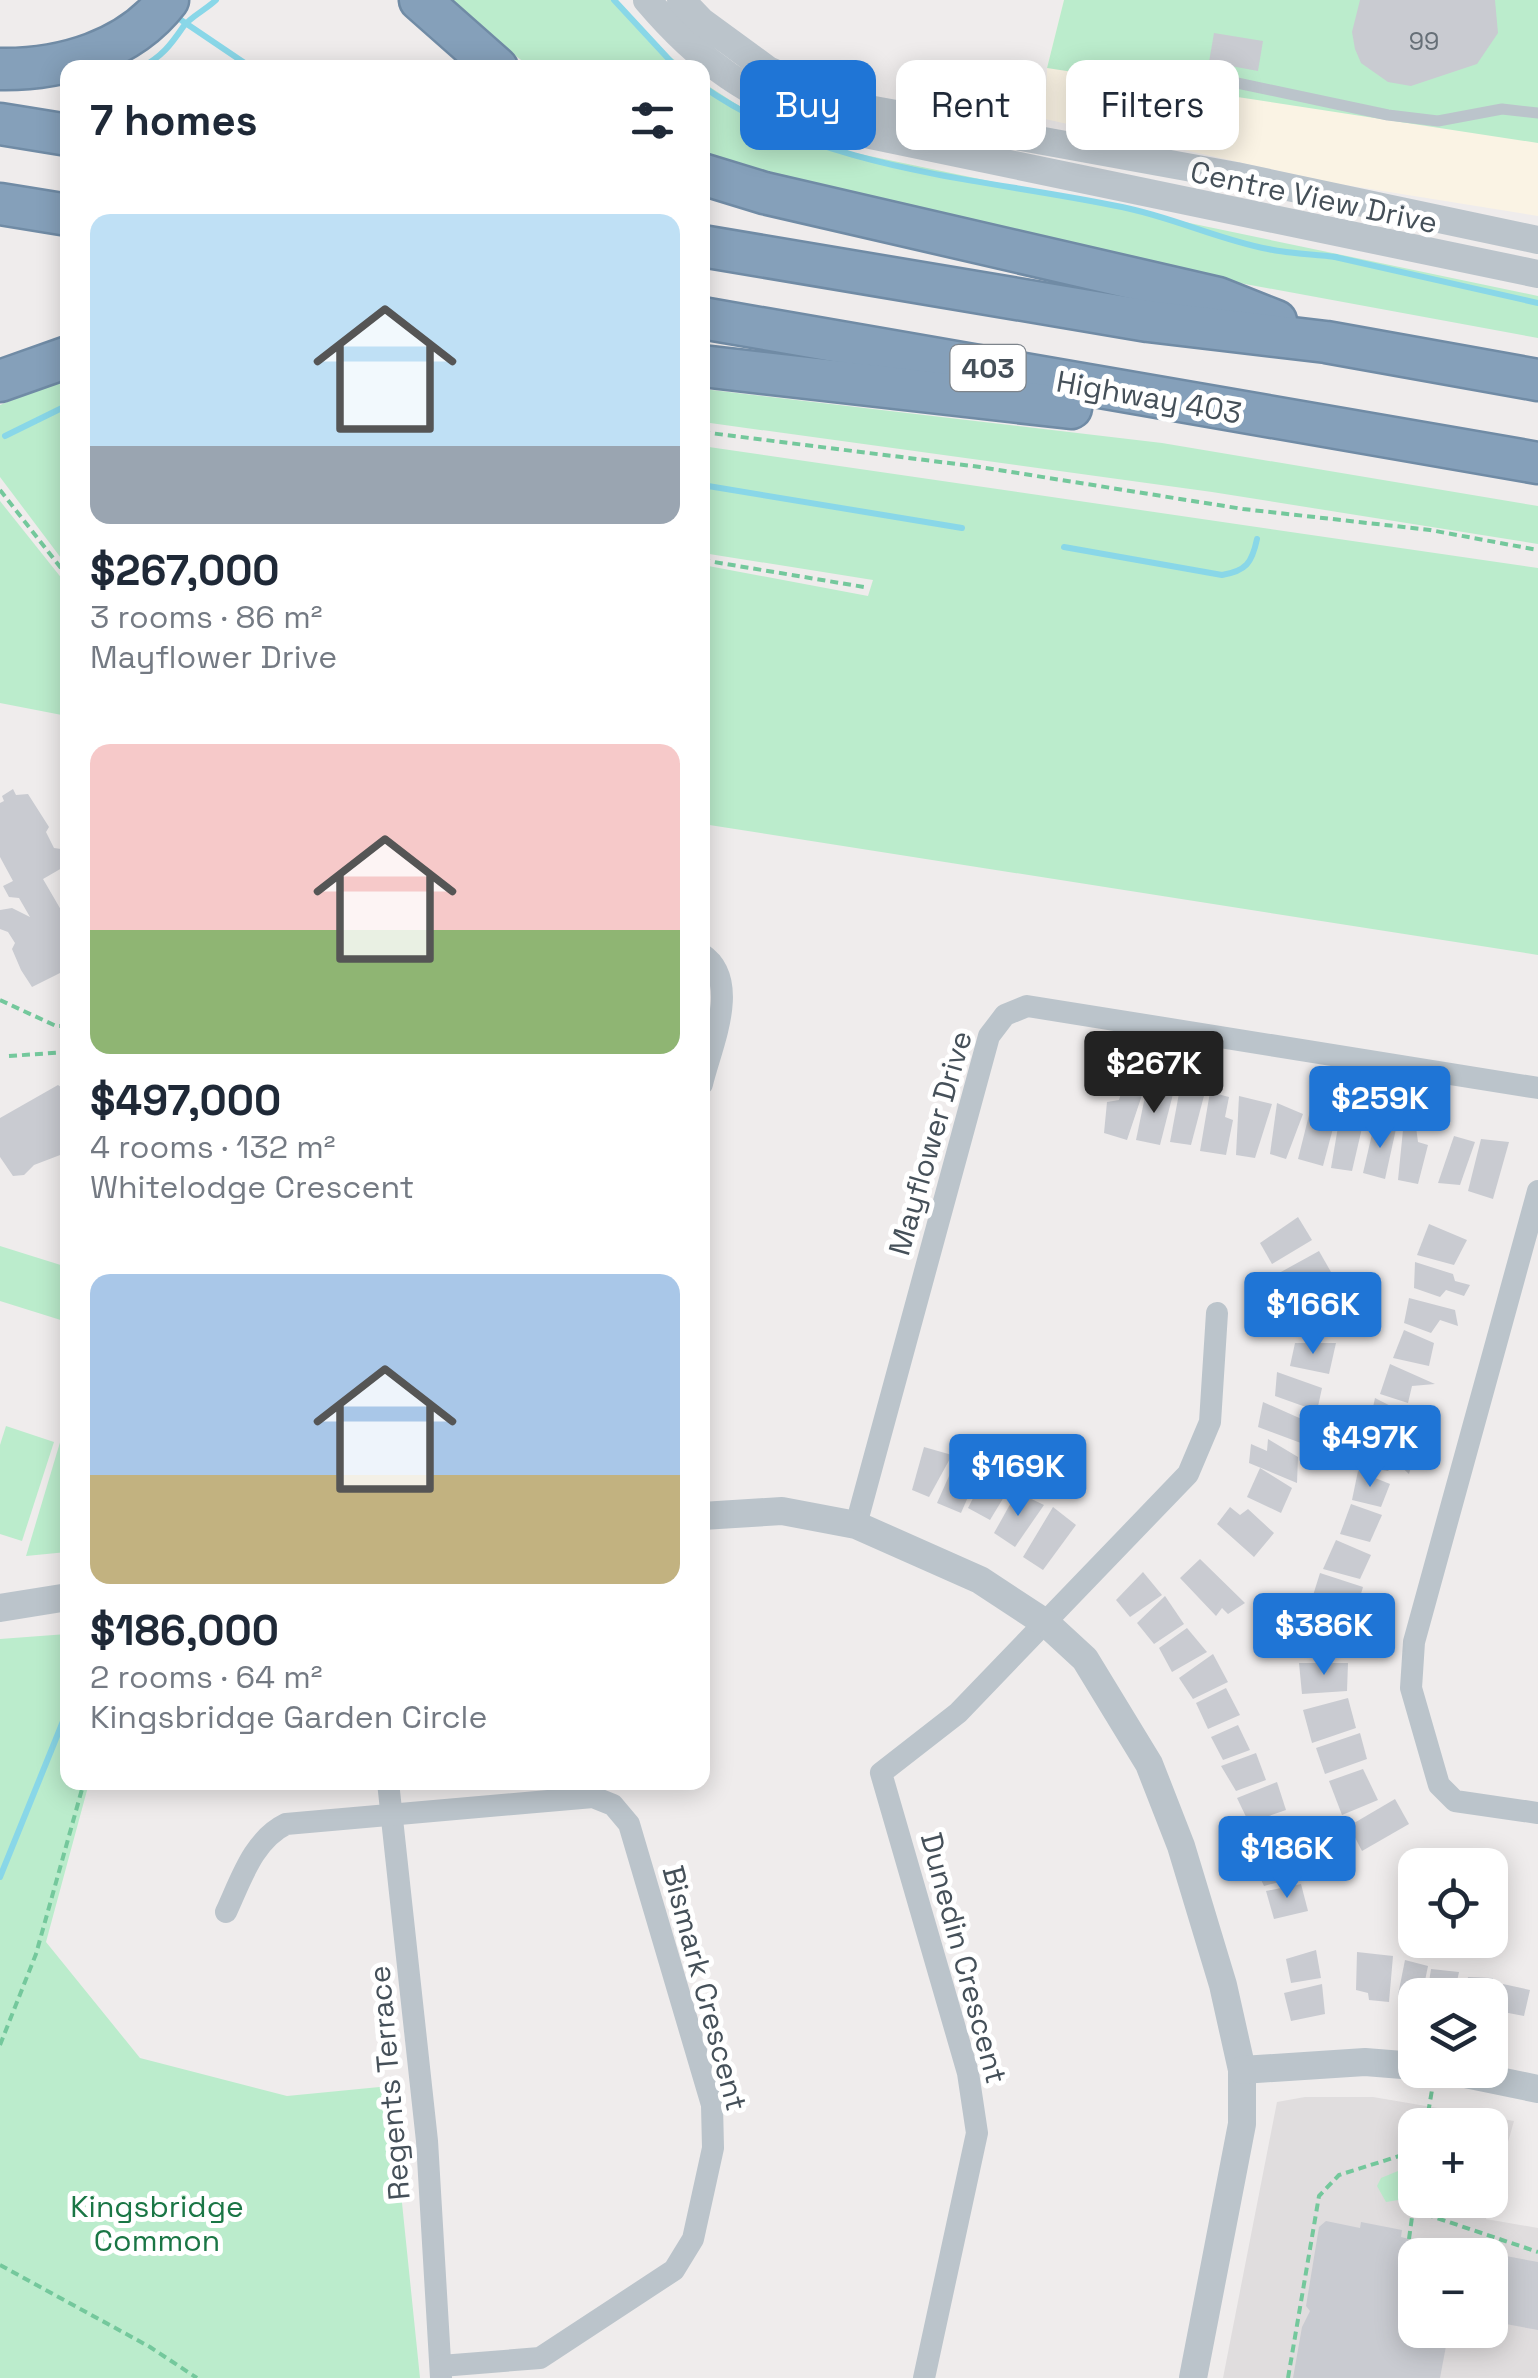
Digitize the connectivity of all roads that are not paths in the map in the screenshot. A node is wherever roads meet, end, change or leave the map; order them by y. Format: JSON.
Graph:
{"nodes":[{"id":1,"x":168,"y":0,"type":"edge"},
{"id":2,"x":420,"y":0,"type":"edge"},
{"id":3,"x":647,"y":0,"type":"edge"},
{"id":4,"x":681,"y":0,"type":"edge"},
{"id":5,"x":488,"y":60,"type":"edge"},
{"id":6,"x":705,"y":60,"type":"edge"},
{"id":7,"x":710,"y":64,"type":"edge"},
{"id":8,"x":0,"y":68,"type":"edge"},
{"id":9,"x":1239,"y":83,"type":"edge"},
{"id":10,"x":1538,"y":113,"type":"edge"},
{"id":11,"x":0,"y":124,"type":"edge"},
{"id":12,"x":60,"y":135,"type":"edge"},
{"id":13,"x":710,"y":176,"type":"edge"},
{"id":14,"x":0,"y":204,"type":"edge"},
{"id":15,"x":60,"y":214,"type":"edge"},
{"id":16,"x":1538,"y":240,"type":"edge"},
{"id":17,"x":710,"y":247,"type":"edge"},
{"id":18,"x":1538,"y":274,"type":"edge"},
{"id":19,"x":710,"y":319,"type":"edge"},
{"id":20,"x":1326,"y":342,"type":"junction"},
{"id":21,"x":60,"y":359,"type":"edge"},
{"id":22,"x":710,"y":367,"type":"edge"},
{"id":23,"x":1538,"y":380,"type":"edge"},
{"id":24,"x":0,"y":381,"type":"edge"},
{"id":25,"x":1232,"y":412,"type":"junction"},
{"id":26,"x":1538,"y":463,"type":"edge"},
{"id":27,"x":710,"y":961,"type":"edge"},
{"id":28,"x":710,"y":1051,"type":"edge"},
{"id":29,"x":1538,"y":1088,"type":"edge"},
{"id":30,"x":1538,"y":1191,"type":"edge"},
{"id":31,"x":1218,"y":1313,"type":"dead end"},
{"id":32,"x":710,"y":1516,"type":"edge"},
{"id":33,"x":856,"y":1525,"type":"junction"},
{"id":34,"x":60,"y":1599,"type":"edge"},
{"id":35,"x":0,"y":1608,"type":"edge"},
{"id":36,"x":1047,"y":1624,"type":"junction"},
{"id":37,"x":389,"y":1790,"type":"edge"},
{"id":38,"x":391,"y":1814,"type":"junction"},
{"id":39,"x":1538,"y":1814,"type":"edge"},
{"id":40,"x":226,"y":1912,"type":"dead end"},
{"id":41,"x":1398,"y":2065,"type":"edge"},
{"id":42,"x":1242,"y":2070,"type":"junction"},
{"id":43,"x":1508,"y":2086,"type":"edge"},
{"id":44,"x":1538,"y":2089,"type":"edge"},
{"id":45,"x":441,"y":2372,"type":"edge"},
{"id":46,"x":924,"y":2378,"type":"edge"},
{"id":47,"x":1193,"y":2378,"type":"edge"}],
"edges":[{"from":1,"to":8,"type":"highway"},
{"from":2,"to":5,"type":"highway"},
{"from":3,"to":6,"type":"street","name":"Centre View Drive"},
{"from":4,"to":16,"type":"street","name":"Centre View Drive"},
{"from":7,"to":18,"type":"street","name":"Centre View Drive"},
{"from":9,"to":10,"type":"lane"},
{"from":11,"to":12,"type":"highway"},
{"from":13,"to":20,"type":"highway"},
{"from":14,"to":15,"type":"highway"},
{"from":17,"to":20,"type":"highway","number":"403"},
{"from":19,"to":25,"type":"highway","name":"Highway 403","number":"403"},
{"from":20,"to":23,"type":"highway","number":"403"},
{"from":21,"to":24,"type":"highway"},
{"from":22,"to":25,"type":"highway"},
{"from":25,"to":26,"type":"highway","name":"Highway 403","number":"403"},
{"from":27,"to":28,"type":"street"},
{"from":29,"to":33,"type":"street","name":"Mayflower Drive"},
{"from":30,"to":39,"type":"street"},
{"from":31,"to":36,"type":"street"},
{"from":32,"to":33,"type":"street"},
{"from":33,"to":36,"type":"street"},
{"from":34,"to":35,"type":"street"},
{"from":36,"to":42,"type":"street"},
{"from":36,"to":46,"type":"street","name":"Dunedin Crescent"},
{"from":37,"to":38,"type":"street","name":"Regents Terrace"},
{"from":38,"to":40,"type":"street","name":"Bismark Crescent"},
{"from":38,"to":45,"type":"street","name":"Regents Terrace"},
{"from":38,"to":45,"type":"street","name":"Bismark Crescent"},
{"from":41,"to":42,"type":"street"},
{"from":42,"to":47,"type":"street"},
{"from":43,"to":44,"type":"street"}]}
